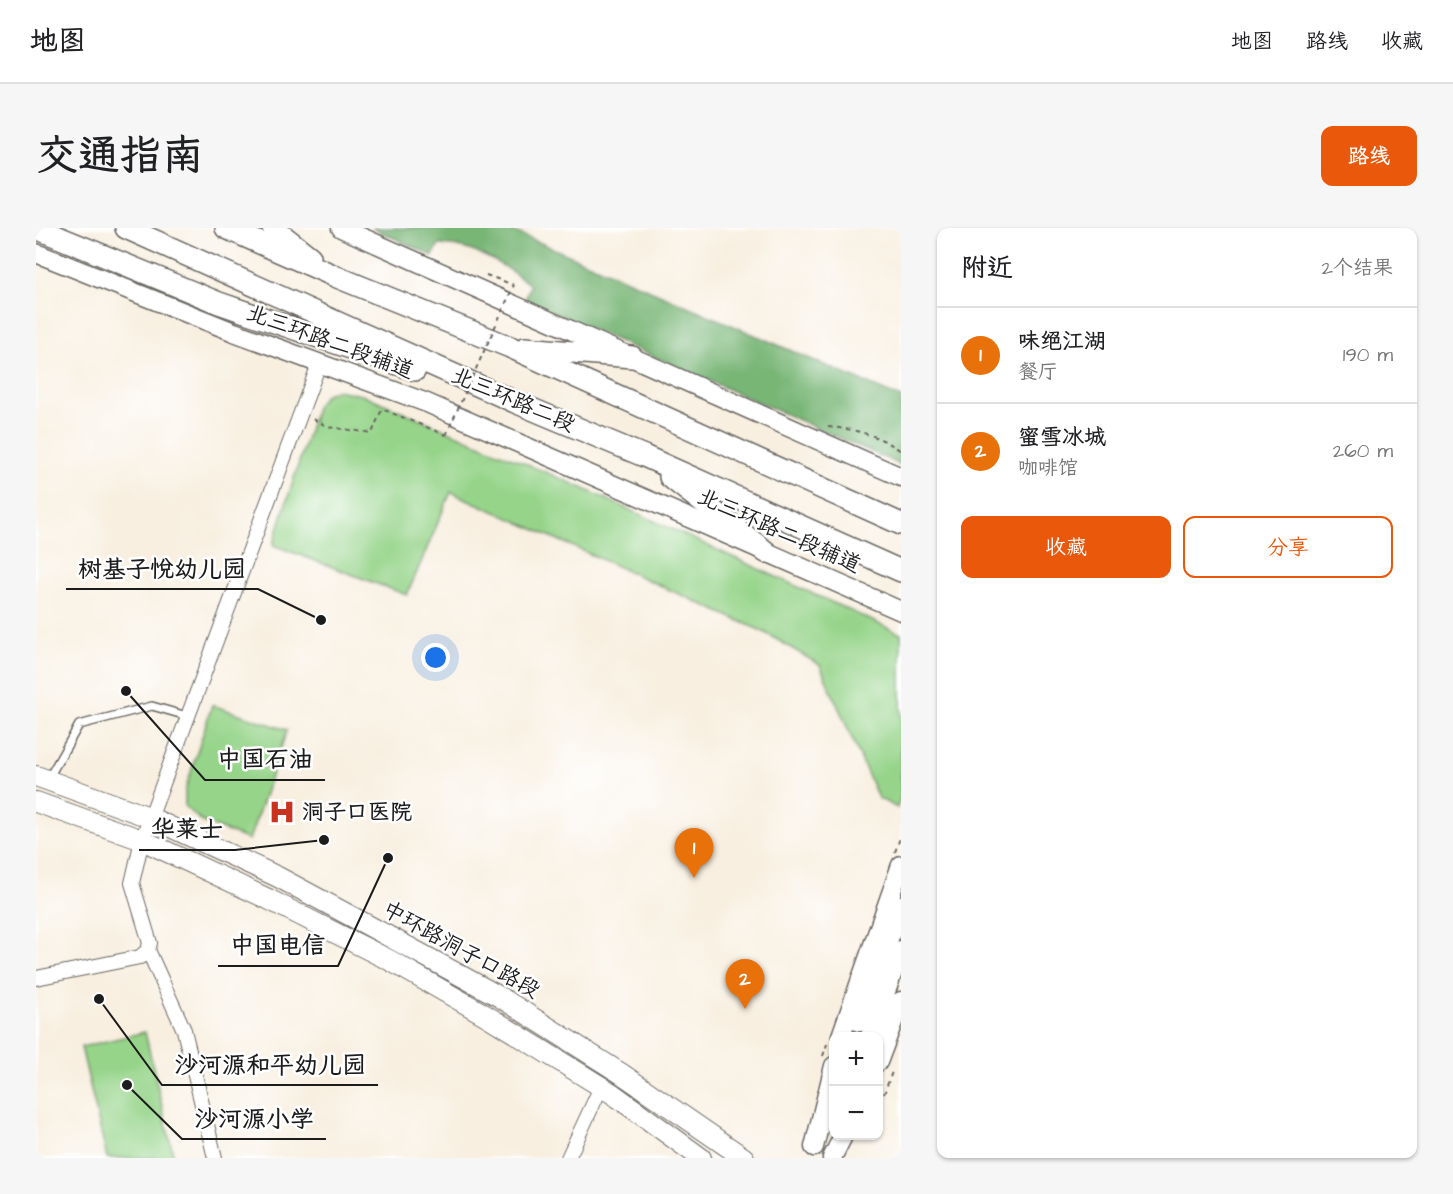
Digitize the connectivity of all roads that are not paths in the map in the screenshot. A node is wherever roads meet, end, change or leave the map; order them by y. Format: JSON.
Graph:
{"nodes":[{"id":1,"x":36,"y":228,"type":"edge"},
{"id":2,"x":126,"y":228,"type":"edge"},
{"id":3,"x":226,"y":228,"type":"edge"},
{"id":4,"x":273,"y":228,"type":"edge"},
{"id":5,"x":341,"y":228,"type":"edge"},
{"id":6,"x":36,"y":253,"type":"edge"},
{"id":7,"x":337,"y":278,"type":"junction"},
{"id":8,"x":510,"y":347,"type":"junction"},
{"id":9,"x":633,"y":357,"type":"junction"},
{"id":10,"x":319,"y":364,"type":"junction"},
{"id":11,"x":515,"y":402,"type":"junction"},
{"id":12,"x":644,"y":456,"type":"junction"},
{"id":13,"x":901,"y":477,"type":"edge"},
{"id":14,"x":901,"y":524,"type":"edge"},
{"id":15,"x":766,"y":552,"type":"junction"},
{"id":16,"x":901,"y":571,"type":"edge"},
{"id":17,"x":901,"y":611,"type":"edge"},
{"id":18,"x":187,"y":716,"type":"junction"},
{"id":19,"x":42,"y":778,"type":"edge"},
{"id":20,"x":36,"y":802,"type":"edge"},
{"id":21,"x":149,"y":817,"type":"junction"},
{"id":22,"x":142,"y":840,"type":"junction"},
{"id":23,"x":901,"y":865,"type":"edge"},
{"id":24,"x":901,"y":905,"type":"edge"},
{"id":25,"x":148,"y":950,"type":"junction"},
{"id":26,"x":901,"y":950,"type":"edge"},
{"id":27,"x":36,"y":978,"type":"edge"},
{"id":28,"x":901,"y":1001,"type":"edge"},
{"id":29,"x":842,"y":1032,"type":"edge"},
{"id":30,"x":855,"y":1032,"type":"edge"},
{"id":31,"x":871,"y":1032,"type":"edge"},
{"id":32,"x":886,"y":1064,"type":"edge"},
{"id":33,"x":829,"y":1086,"type":"edge"},
{"id":34,"x":602,"y":1087,"type":"junction"},
{"id":35,"x":829,"y":1106,"type":"edge"},
{"id":36,"x":839,"y":1140,"type":"edge"},
{"id":37,"x":812,"y":1152,"type":"edge"},
{"id":38,"x":215,"y":1158,"type":"edge"},
{"id":39,"x":568,"y":1158,"type":"edge"},
{"id":40,"x":701,"y":1158,"type":"edge"},
{"id":41,"x":744,"y":1158,"type":"edge"},
{"id":42,"x":832,"y":1158,"type":"edge"}],
"edges":[{"from":1,"to":11,"type":"highway"},
{"from":2,"to":11,"type":"highway","name":"北三环路二段"},
{"from":3,"to":7,"type":"highway","name":"北三环路二段"},
{"from":4,"to":7,"type":"highway"},
{"from":5,"to":9,"type":"main road"},
{"from":6,"to":10,"type":"main road","name":"北三环路二段辅道"},
{"from":7,"to":8,"type":"highway","name":"北三环路二段"},
{"from":8,"to":9,"type":"highway"},
{"from":8,"to":14,"type":"highway","name":"北三环路二段"},
{"from":9,"to":13,"type":"main road"},
{"from":10,"to":15,"type":"main road","name":"北三环路二段辅道"},
{"from":10,"to":18,"type":"street"},
{"from":11,"to":12,"type":"highway","name":"北三环路二段"},
{"from":12,"to":15,"type":"highway"},
{"from":12,"to":16,"type":"highway","name":"北三环路二段"},
{"from":15,"to":17,"type":"main road","name":"北三环路二段辅道"},
{"from":18,"to":19,"type":"lane"},
{"from":18,"to":21,"type":"street"},
{"from":19,"to":21,"type":"main road","name":"中环路洞子口路段"},
{"from":20,"to":22,"type":"main road","name":"中环路洞子口路段"},
{"from":21,"to":22,"type":"street"},
{"from":21,"to":41,"type":"main road","name":"中环路洞子口路段"},
{"from":22,"to":25,"type":"street"},
{"from":22,"to":34,"type":"main road","name":"中环路洞子口路段"},
{"from":23,"to":29,"type":"main road"},
{"from":24,"to":30,"type":"main road"},
{"from":25,"to":27,"type":"street"},
{"from":25,"to":38,"type":"street"},
{"from":26,"to":31,"type":"main road"},
{"from":28,"to":32,"type":"main road"},
{"from":33,"to":37,"type":"main road"},
{"from":34,"to":39,"type":"street"},
{"from":34,"to":40,"type":"main road","name":"中环路洞子口路段"},
{"from":35,"to":37,"type":"main road"},
{"from":36,"to":42,"type":"main road"}]}
